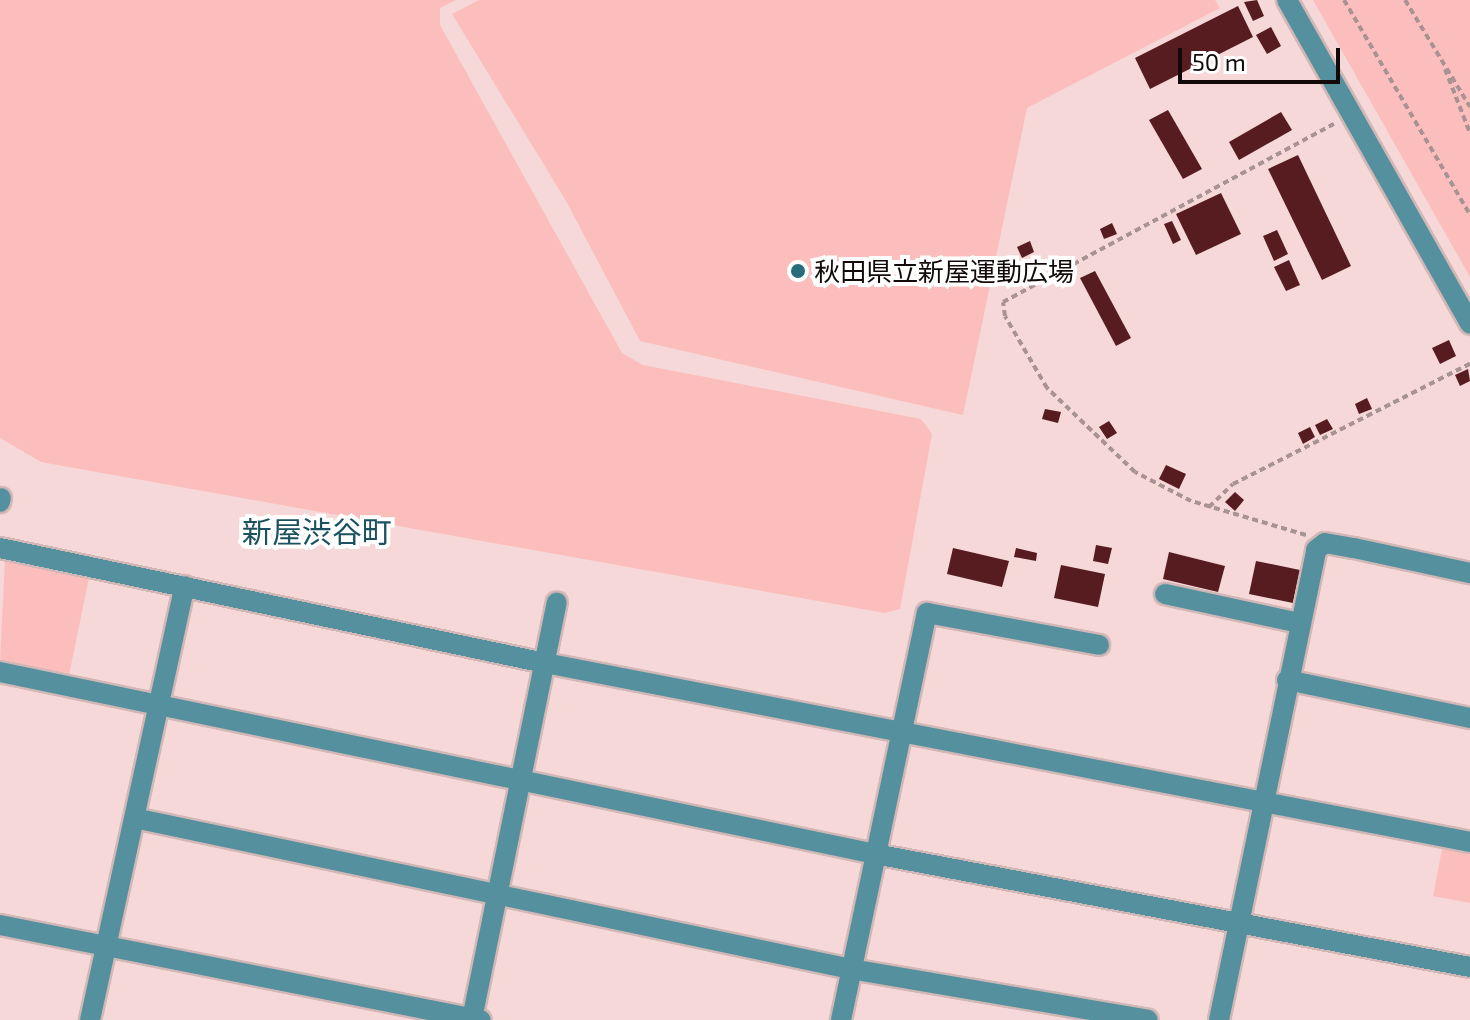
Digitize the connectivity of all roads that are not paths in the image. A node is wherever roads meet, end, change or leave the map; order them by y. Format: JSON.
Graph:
{"nodes":[{"id":1,"x":1287,"y":0,"type":"edge"},
{"id":2,"x":1470,"y":324,"type":"edge"},
{"id":3,"x":0,"y":548,"type":"edge"},
{"id":4,"x":1470,"y":573,"type":"edge"},
{"id":5,"x":185,"y":586,"type":"junction"},
{"id":6,"x":1165,"y":594,"type":"dead end"},
{"id":7,"x":557,"y":603,"type":"dead end"},
{"id":8,"x":1299,"y":623,"type":"junction"},
{"id":9,"x":1099,"y":645,"type":"dead end"},
{"id":10,"x":545,"y":663,"type":"junction"},
{"id":11,"x":0,"y":672,"type":"edge"},
{"id":12,"x":1287,"y":680,"type":"junction"},
{"id":13,"x":161,"y":705,"type":"junction"},
{"id":14,"x":1470,"y":718,"type":"edge"},
{"id":15,"x":902,"y":730,"type":"junction"},
{"id":16,"x":522,"y":781,"type":"junction"},
{"id":17,"x":1263,"y":800,"type":"junction"},
{"id":18,"x":139,"y":819,"type":"junction"},
{"id":19,"x":1470,"y":842,"type":"edge"},
{"id":20,"x":875,"y":854,"type":"junction"},
{"id":21,"x":499,"y":896,"type":"junction"},
{"id":22,"x":1239,"y":923,"type":"junction"},
{"id":23,"x":0,"y":925,"type":"edge"},
{"id":24,"x":109,"y":945,"type":"junction"},
{"id":25,"x":1470,"y":967,"type":"edge"},
{"id":26,"x":851,"y":969,"type":"junction"},
{"id":27,"x":476,"y":1019,"type":"edge"},
{"id":28,"x":90,"y":1020,"type":"edge"},
{"id":29,"x":841,"y":1020,"type":"edge"},
{"id":30,"x":1148,"y":1020,"type":"edge"},
{"id":31,"x":1219,"y":1020,"type":"edge"}],
"edges":[{"from":1,"to":2,"type":"street"},
{"from":3,"to":5,"type":"street"},
{"from":4,"to":8,"type":"street"},
{"from":5,"to":10,"type":"street"},
{"from":5,"to":13,"type":"street"},
{"from":6,"to":8,"type":"street"},
{"from":7,"to":10,"type":"street"},
{"from":8,"to":12,"type":"street"},
{"from":9,"to":15,"type":"street"},
{"from":10,"to":15,"type":"street"},
{"from":10,"to":16,"type":"street"},
{"from":11,"to":13,"type":"street"},
{"from":12,"to":14,"type":"street"},
{"from":12,"to":17,"type":"street"},
{"from":13,"to":16,"type":"street"},
{"from":13,"to":18,"type":"street"},
{"from":15,"to":17,"type":"street"},
{"from":15,"to":20,"type":"street"},
{"from":16,"to":20,"type":"street"},
{"from":16,"to":21,"type":"street"},
{"from":17,"to":19,"type":"street"},
{"from":17,"to":22,"type":"street"},
{"from":18,"to":21,"type":"street"},
{"from":18,"to":24,"type":"street"},
{"from":20,"to":22,"type":"street"},
{"from":20,"to":26,"type":"street"},
{"from":21,"to":26,"type":"street"},
{"from":21,"to":27,"type":"street"},
{"from":22,"to":25,"type":"street"},
{"from":22,"to":31,"type":"street"},
{"from":23,"to":24,"type":"street"},
{"from":24,"to":27,"type":"street"},
{"from":24,"to":28,"type":"street"},
{"from":26,"to":29,"type":"street"},
{"from":26,"to":30,"type":"street"}]}
